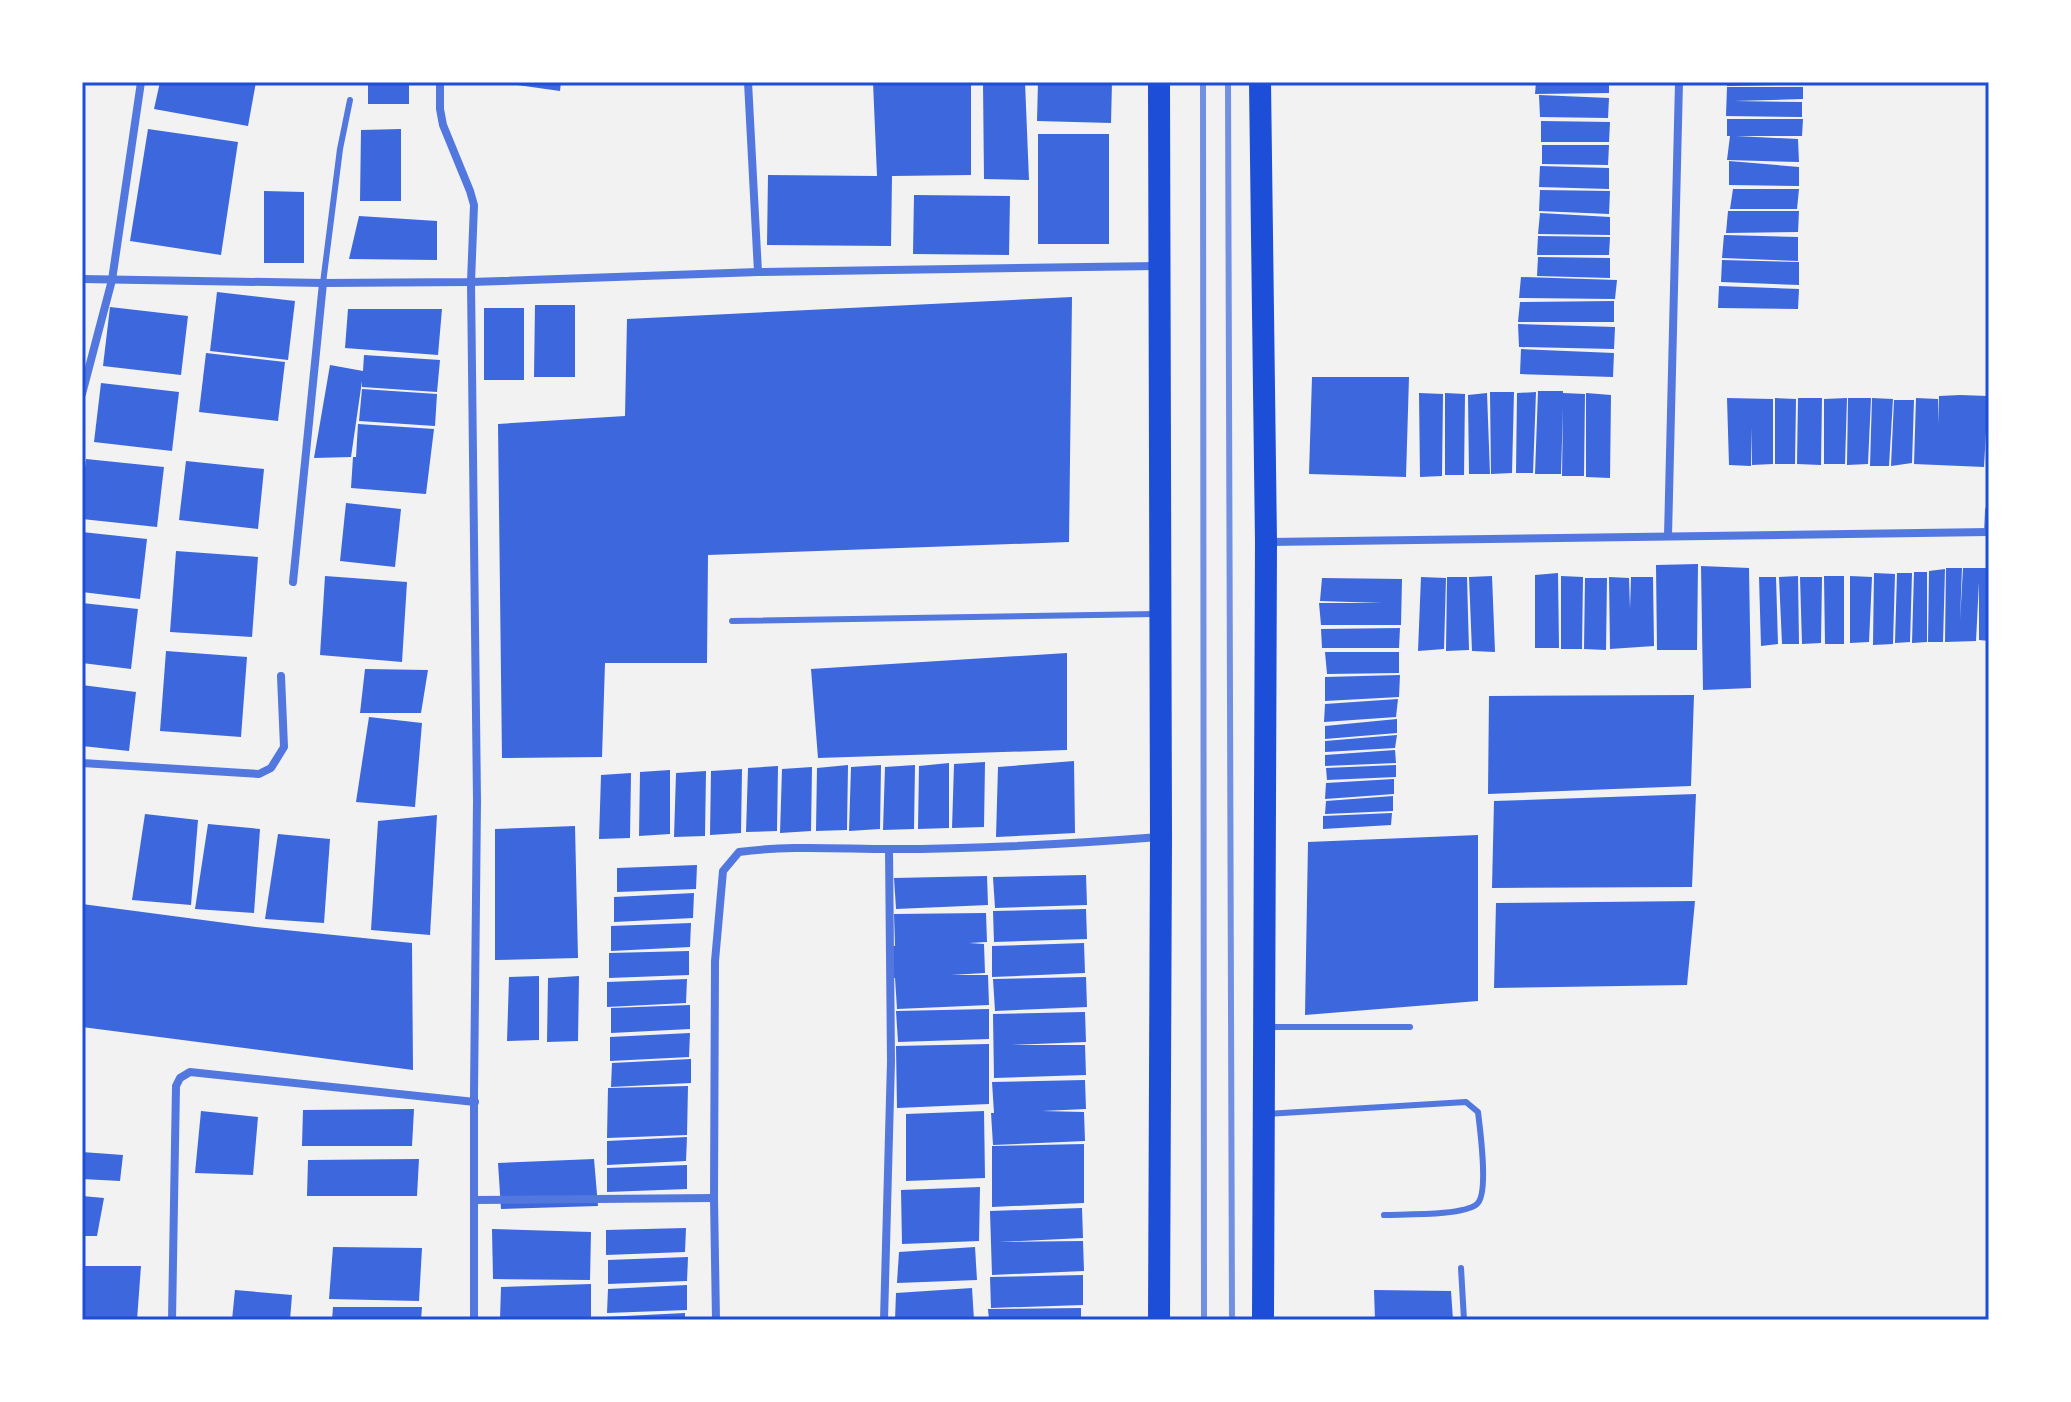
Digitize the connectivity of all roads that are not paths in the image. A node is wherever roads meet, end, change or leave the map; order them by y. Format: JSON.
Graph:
{"nodes":[{"id":1,"x":141,"y":82,"type":"edge"},
{"id":2,"x":440,"y":82,"type":"edge"},
{"id":3,"x":748,"y":82,"type":"edge"},
{"id":4,"x":1159,"y":82,"type":"edge"},
{"id":5,"x":1260,"y":82,"type":"edge"},
{"id":6,"x":1679,"y":82,"type":"edge"},
{"id":7,"x":350,"y":100,"type":"dead end"},
{"id":8,"x":1159,"y":266,"type":"junction"},
{"id":9,"x":758,"y":272,"type":"junction"},
{"id":10,"x":82,"y":279,"type":"edge"},
{"id":11,"x":112,"y":280,"type":"junction"},
{"id":12,"x":471,"y":282,"type":"junction"},
{"id":13,"x":323,"y":283,"type":"junction"},
{"id":14,"x":82,"y":394,"type":"edge"},
{"id":15,"x":1989,"y":510,"type":"edge"},
{"id":16,"x":1989,"y":532,"type":"edge"},
{"id":17,"x":1668,"y":536,"type":"junction"},
{"id":18,"x":1266,"y":542,"type":"junction"},
{"id":19,"x":293,"y":582,"type":"dead end"},
{"id":20,"x":1160,"y":614,"type":"junction"},
{"id":21,"x":732,"y":621,"type":"dead end"},
{"id":22,"x":281,"y":676,"type":"dead end"},
{"id":23,"x":82,"y":763,"type":"edge"},
{"id":24,"x":1161,"y":837,"type":"junction"},
{"id":25,"x":889,"y":849,"type":"junction"},
{"id":26,"x":1265,"y":1027,"type":"junction"},
{"id":27,"x":1410,"y":1027,"type":"dead end"},
{"id":28,"x":475,"y":1102,"type":"junction"},
{"id":29,"x":1264,"y":1114,"type":"junction"},
{"id":30,"x":714,"y":1198,"type":"junction"},
{"id":31,"x":474,"y":1200,"type":"junction"},
{"id":32,"x":1384,"y":1215,"type":"dead end"},
{"id":33,"x":1461,"y":1268,"type":"dead end"},
{"id":34,"x":172,"y":1320,"type":"edge"},
{"id":35,"x":474,"y":1320,"type":"edge"},
{"id":36,"x":716,"y":1320,"type":"edge"},
{"id":37,"x":884,"y":1320,"type":"edge"},
{"id":38,"x":1159,"y":1320,"type":"edge"},
{"id":39,"x":1263,"y":1320,"type":"edge"},
{"id":40,"x":1464,"y":1320,"type":"edge"}],
"edges":[{"from":1,"to":11,"type":"street"},
{"from":2,"to":12,"type":"street"},
{"from":3,"to":9,"type":"street"},
{"from":4,"to":8,"type":"highway"},
{"from":5,"to":18,"type":"highway"},
{"from":6,"to":17,"type":"street"},
{"from":7,"to":13,"type":"lane"},
{"from":8,"to":9,"type":"street"},
{"from":8,"to":20,"type":"highway"},
{"from":9,"to":12,"type":"street"},
{"from":10,"to":11,"type":"street"},
{"from":11,"to":13,"type":"street"},
{"from":11,"to":14,"type":"street"},
{"from":12,"to":13,"type":"street"},
{"from":12,"to":28,"type":"street"},
{"from":13,"to":19,"type":"street"},
{"from":15,"to":16,"type":"street"},
{"from":16,"to":17,"type":"street"},
{"from":17,"to":18,"type":"street"},
{"from":18,"to":26,"type":"highway"},
{"from":20,"to":21,"type":"lane"},
{"from":20,"to":24,"type":"highway"},
{"from":22,"to":23,"type":"street"},
{"from":24,"to":25,"type":"street"},
{"from":24,"to":38,"type":"highway"},
{"from":25,"to":30,"type":"street"},
{"from":25,"to":37,"type":"street"},
{"from":26,"to":27,"type":"lane"},
{"from":26,"to":29,"type":"highway"},
{"from":28,"to":31,"type":"street"},
{"from":28,"to":34,"type":"street"},
{"from":29,"to":32,"type":"lane"},
{"from":29,"to":39,"type":"highway"},
{"from":30,"to":31,"type":"street"},
{"from":30,"to":36,"type":"street"},
{"from":31,"to":35,"type":"street"},
{"from":33,"to":40,"type":"lane"}]}
